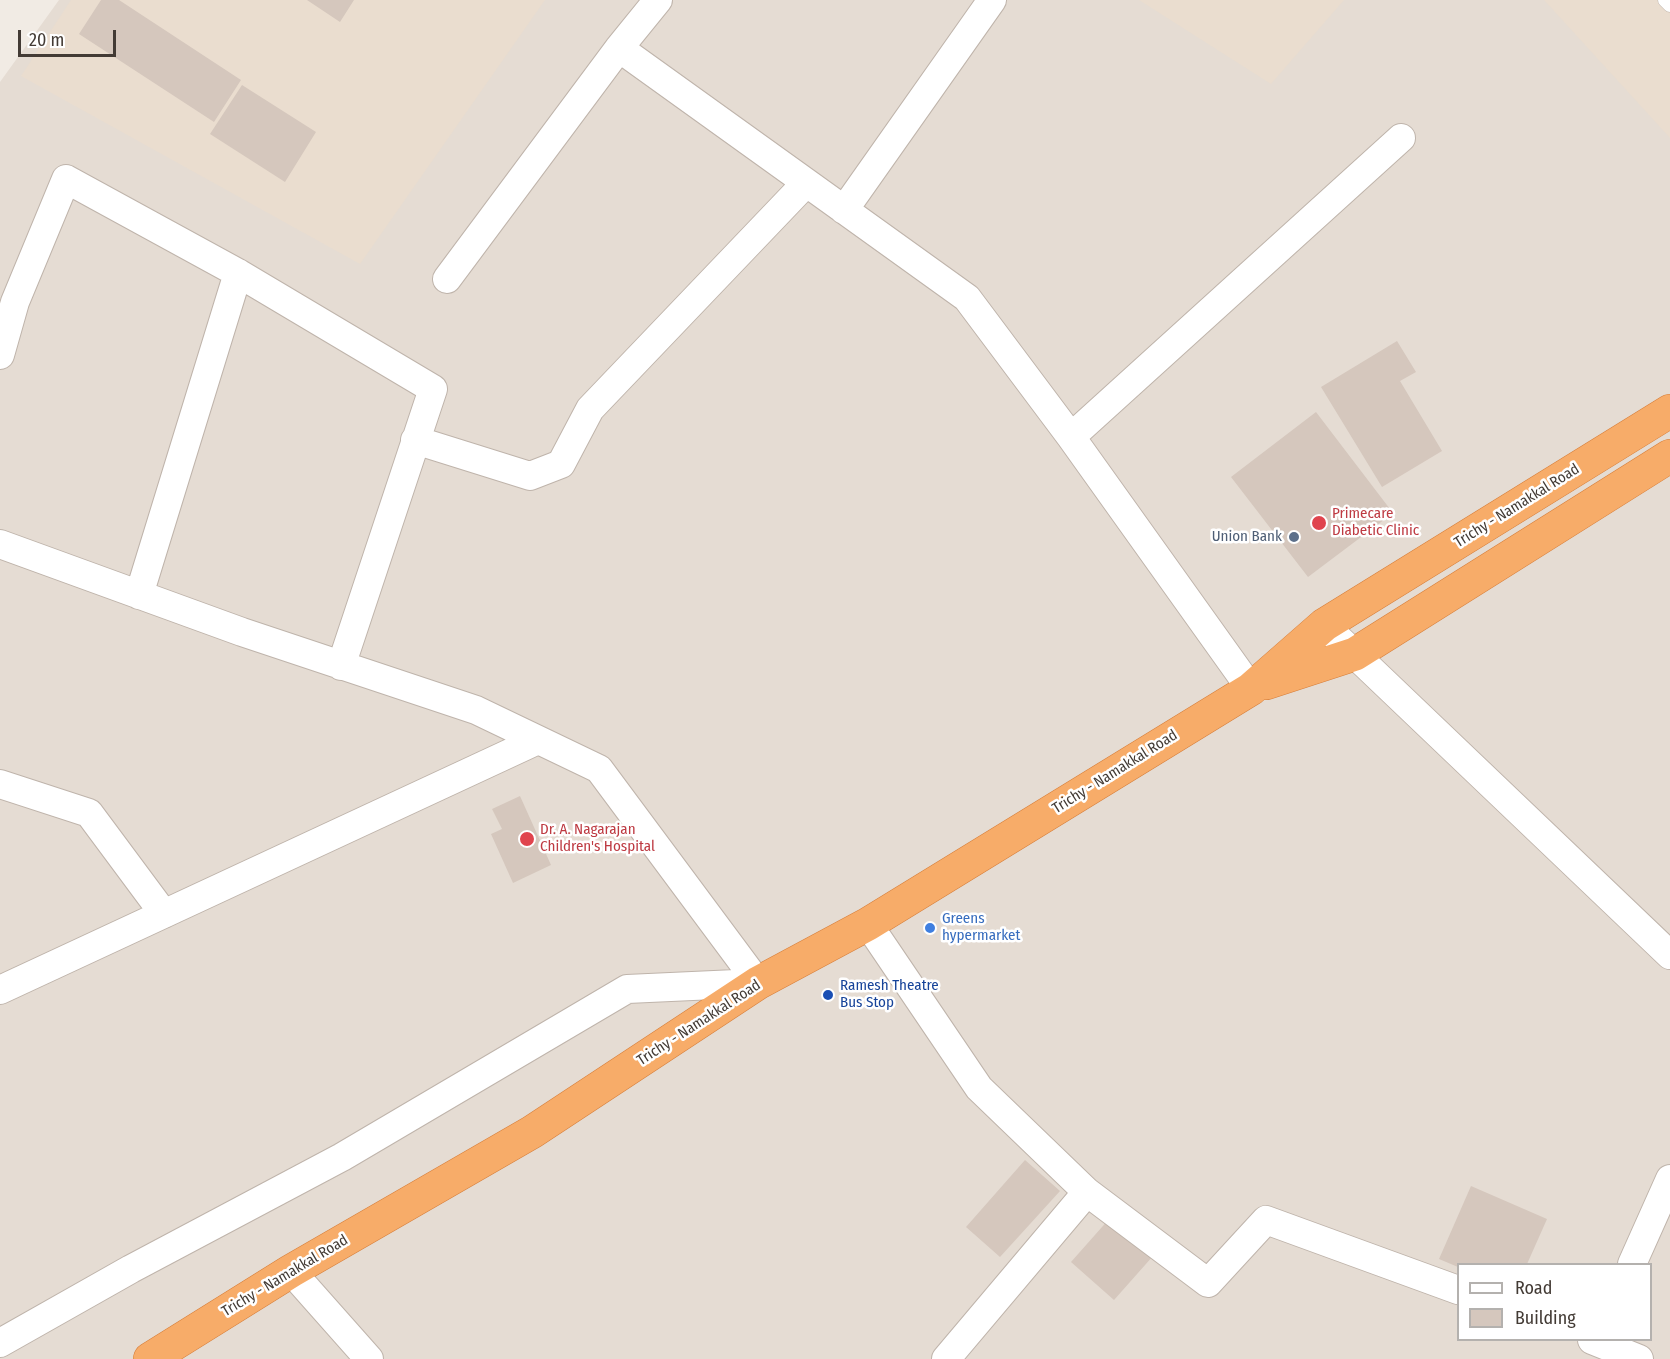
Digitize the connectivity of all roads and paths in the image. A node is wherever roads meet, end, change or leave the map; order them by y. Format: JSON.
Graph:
{"nodes":[{"id":1,"x":658,"y":0,"type":"edge"},
{"id":2,"x":992,"y":0,"type":"edge"},
{"id":3,"x":1665,"y":0,"type":"edge"},
{"id":4,"x":1670,"y":5,"type":"edge"},
{"id":5,"x":619,"y":48,"type":"junction"},
{"id":6,"x":1401,"y":138,"type":"dead end"},
{"id":7,"x":806,"y":183,"type":"junction"},
{"id":8,"x":844,"y":210,"type":"junction"},
{"id":9,"x":238,"y":273,"type":"junction"},
{"id":10,"x":447,"y":279,"type":"dead end"},
{"id":11,"x":7,"y":299,"type":"edge"},
{"id":12,"x":0,"y":356,"type":"edge"},
{"id":13,"x":1670,"y":411,"type":"edge"},
{"id":14,"x":1071,"y":437,"type":"junction"},
{"id":15,"x":415,"y":440,"type":"junction"},
{"id":16,"x":1670,"y":456,"type":"edge"},
{"id":17,"x":0,"y":544,"type":"edge"},
{"id":18,"x":139,"y":595,"type":"junction"},
{"id":19,"x":1324,"y":625,"type":"junction"},
{"id":20,"x":1355,"y":654,"type":"junction"},
{"id":21,"x":341,"y":666,"type":"junction"},
{"id":22,"x":1251,"y":688,"type":"junction"},
{"id":23,"x":537,"y":740,"type":"junction"},
{"id":24,"x":0,"y":784,"type":"edge"},
{"id":25,"x":164,"y":914,"type":"junction"},
{"id":26,"x":868,"y":924,"type":"junction"},
{"id":27,"x":1670,"y":956,"type":"edge"},
{"id":28,"x":758,"y":983,"type":"junction"},
{"id":29,"x":0,"y":990,"type":"edge"},
{"id":30,"x":1670,"y":1179,"type":"edge"},
{"id":31,"x":1087,"y":1192,"type":"junction"},
{"id":32,"x":1632,"y":1263,"type":"edge"},
{"id":33,"x":291,"y":1271,"type":"junction"},
{"id":34,"x":1457,"y":1290,"type":"edge"},
{"id":35,"x":0,"y":1343,"type":"edge"},
{"id":36,"x":1595,"y":1345,"type":"edge"},
{"id":37,"x":150,"y":1359,"type":"edge"},
{"id":38,"x":369,"y":1359,"type":"edge"},
{"id":39,"x":946,"y":1359,"type":"edge"},
{"id":40,"x":1639,"y":1359,"type":"edge"}],
"edges":[{"from":1,"to":5,"type":"street"},
{"from":2,"to":8,"type":"street"},
{"from":3,"to":4,"type":"lane"},
{"from":5,"to":7,"type":"street"},
{"from":5,"to":10,"type":"street"},
{"from":6,"to":14,"type":"street"},
{"from":7,"to":8,"type":"street"},
{"from":7,"to":15,"type":"street"},
{"from":8,"to":14,"type":"street"},
{"from":9,"to":11,"type":"street"},
{"from":9,"to":15,"type":"street"},
{"from":9,"to":18,"type":"street"},
{"from":11,"to":12,"type":"street"},
{"from":13,"to":19,"type":"highway","name":"Trichy - Namakkal Road"},
{"from":14,"to":22,"type":"street"},
{"from":15,"to":21,"type":"street"},
{"from":16,"to":20,"type":"highway","name":"Trichy - Namakkal Road"},
{"from":17,"to":18,"type":"street"},
{"from":18,"to":21,"type":"street"},
{"from":19,"to":20,"type":"street"},
{"from":19,"to":22,"type":"highway","name":"Trichy - Namakkal Road"},
{"from":20,"to":22,"type":"highway","name":"Trichy - Namakkal Road"},
{"from":20,"to":27,"type":"street"},
{"from":21,"to":23,"type":"street"},
{"from":22,"to":26,"type":"highway","name":"Trichy - Namakkal Road"},
{"from":23,"to":25,"type":"street"},
{"from":23,"to":28,"type":"street"},
{"from":24,"to":25,"type":"street"},
{"from":25,"to":29,"type":"street"},
{"from":26,"to":28,"type":"highway","name":"Trichy - Namakkal Road"},
{"from":26,"to":31,"type":"street"},
{"from":28,"to":33,"type":"highway","name":"Trichy - Namakkal Road"},
{"from":28,"to":35,"type":"street"},
{"from":30,"to":32,"type":"street"},
{"from":31,"to":34,"type":"street"},
{"from":31,"to":39,"type":"street"},
{"from":33,"to":37,"type":"highway","name":"Trichy - Namakkal Road"},
{"from":33,"to":38,"type":"street"},
{"from":36,"to":40,"type":"street"}]}
